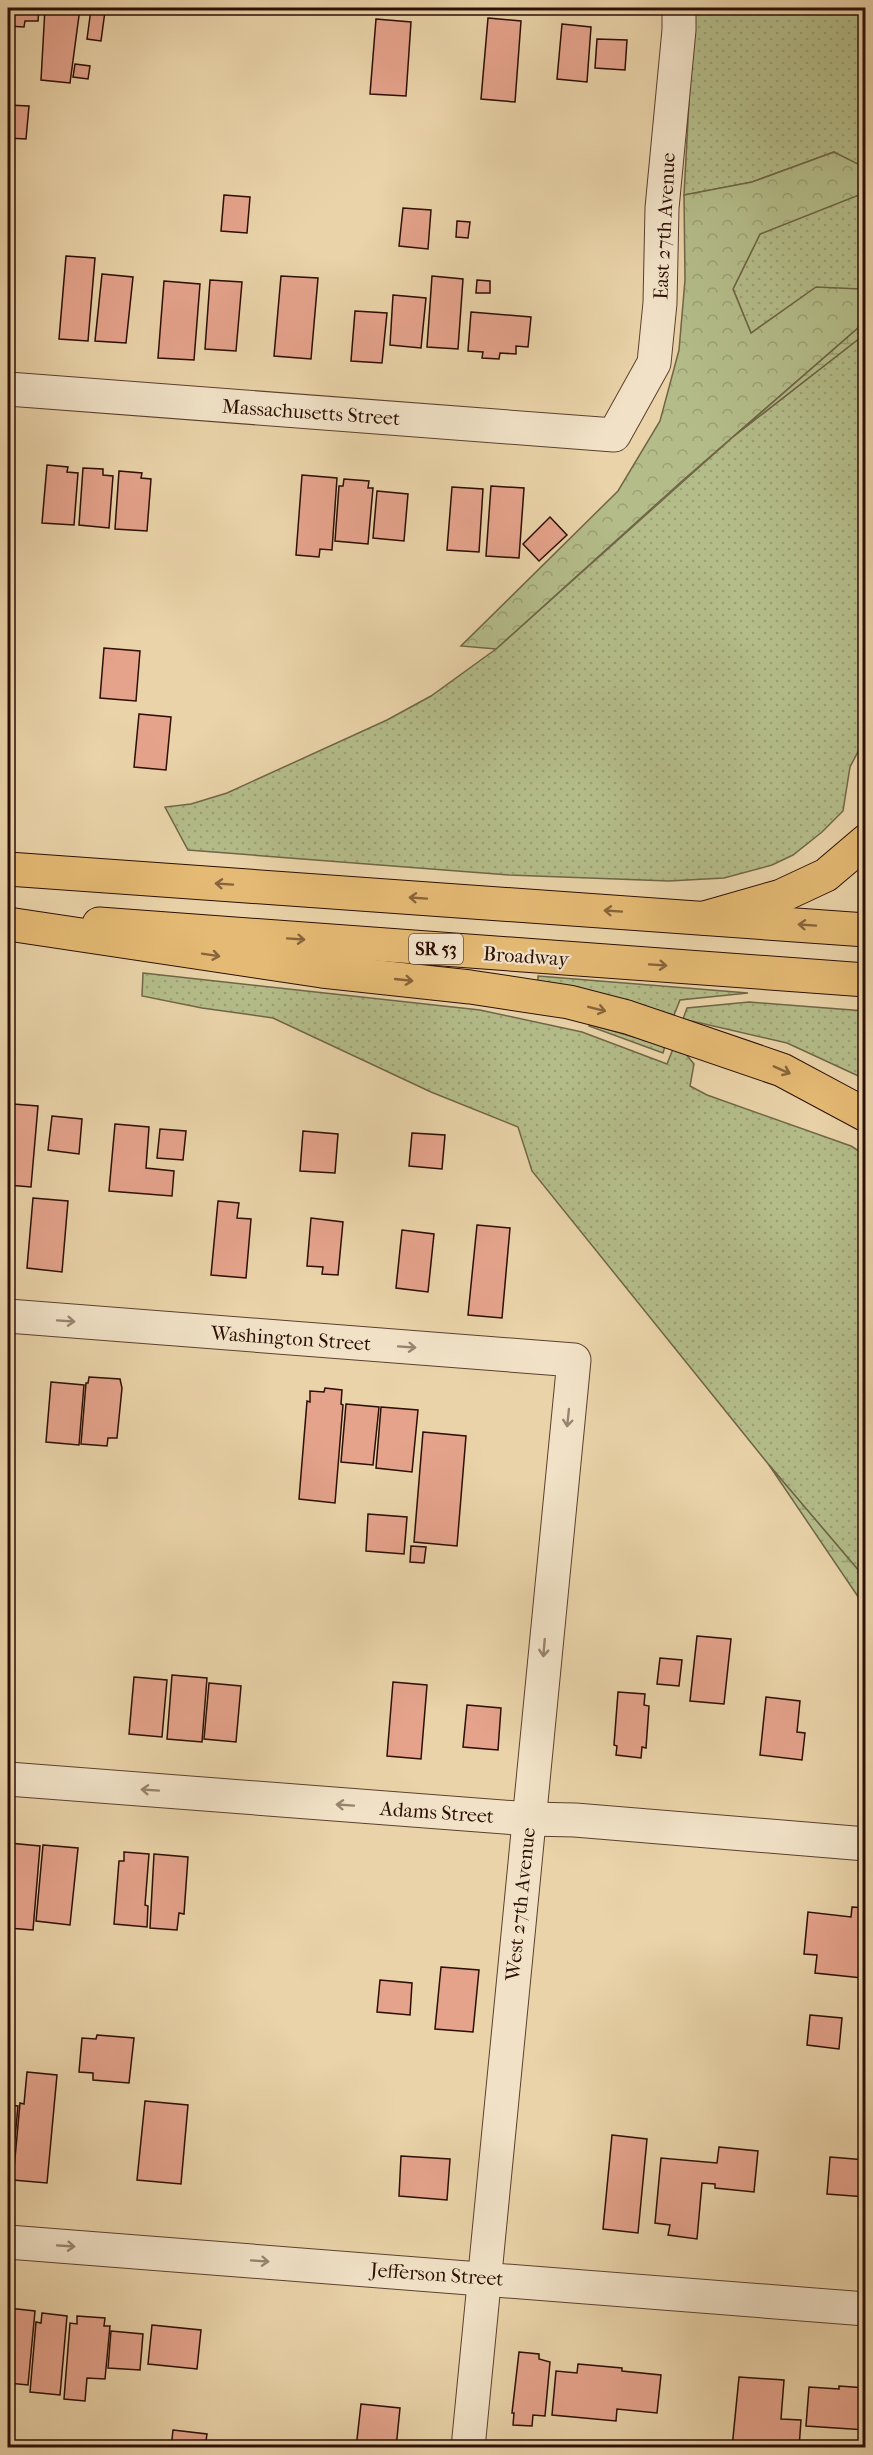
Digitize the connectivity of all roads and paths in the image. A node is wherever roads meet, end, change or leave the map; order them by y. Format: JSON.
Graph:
{"nodes":[{"id":1,"x":679,"y":8,"type":"edge"},
{"id":2,"x":8,"y":389,"type":"edge"},
{"id":3,"x":614,"y":435,"type":"joint"},
{"id":4,"x":866,"y":841,"type":"edge"},
{"id":5,"x":8,"y":869,"type":"edge"},
{"id":6,"x":8,"y":918,"type":"edge"},
{"id":7,"x":704,"y":918,"type":"junction"},
{"id":8,"x":8,"y":924,"type":"edge"},
{"id":9,"x":866,"y":930,"type":"edge"},
{"id":10,"x":866,"y":980,"type":"edge"},
{"id":11,"x":866,"y":1115,"type":"edge"},
{"id":12,"x":8,"y":1316,"type":"edge"},
{"id":13,"x":574,"y":1360,"type":"joint"},
{"id":14,"x":8,"y":1779,"type":"edge"},
{"id":15,"x":529,"y":1819,"type":"junction"},
{"id":16,"x":866,"y":1844,"type":"edge"},
{"id":17,"x":8,"y":2242,"type":"edge"},
{"id":18,"x":483,"y":2278,"type":"junction"},
{"id":19,"x":866,"y":2309,"type":"edge"},
{"id":20,"x":468,"y":2448,"type":"edge"}],
"edges":[{"from":1,"to":3,"type":"street","name":"East 27th Avenue"},
{"from":2,"to":3,"type":"street","name":"Massachusetts Street"},
{"from":4,"to":7,"type":"main road"},
{"from":7,"to":5,"type":"main road","one_way":true},
{"from":6,"to":10,"type":"main road","name":"Broadway","number":"SR 53","one_way":true},
{"from":9,"to":7,"type":"main road","one_way":true},
{"from":8,"to":11,"type":"main road","one_way":true},
{"from":12,"to":13,"type":"street","name":"Washington Street","one_way":true},
{"from":13,"to":15,"type":"street","name":"West 27th Avenue","one_way":true},
{"from":15,"to":14,"type":"street","name":"Adams Street","one_way":true},
{"from":15,"to":16,"type":"street","name":"Adams Street"},
{"from":15,"to":18,"type":"street","name":"West 27th Avenue"},
{"from":17,"to":18,"type":"street","name":"Jefferson Street","one_way":true},
{"from":18,"to":19,"type":"street","name":"Jefferson Street"},
{"from":18,"to":20,"type":"street","name":"West 27th Avenue"}]}
